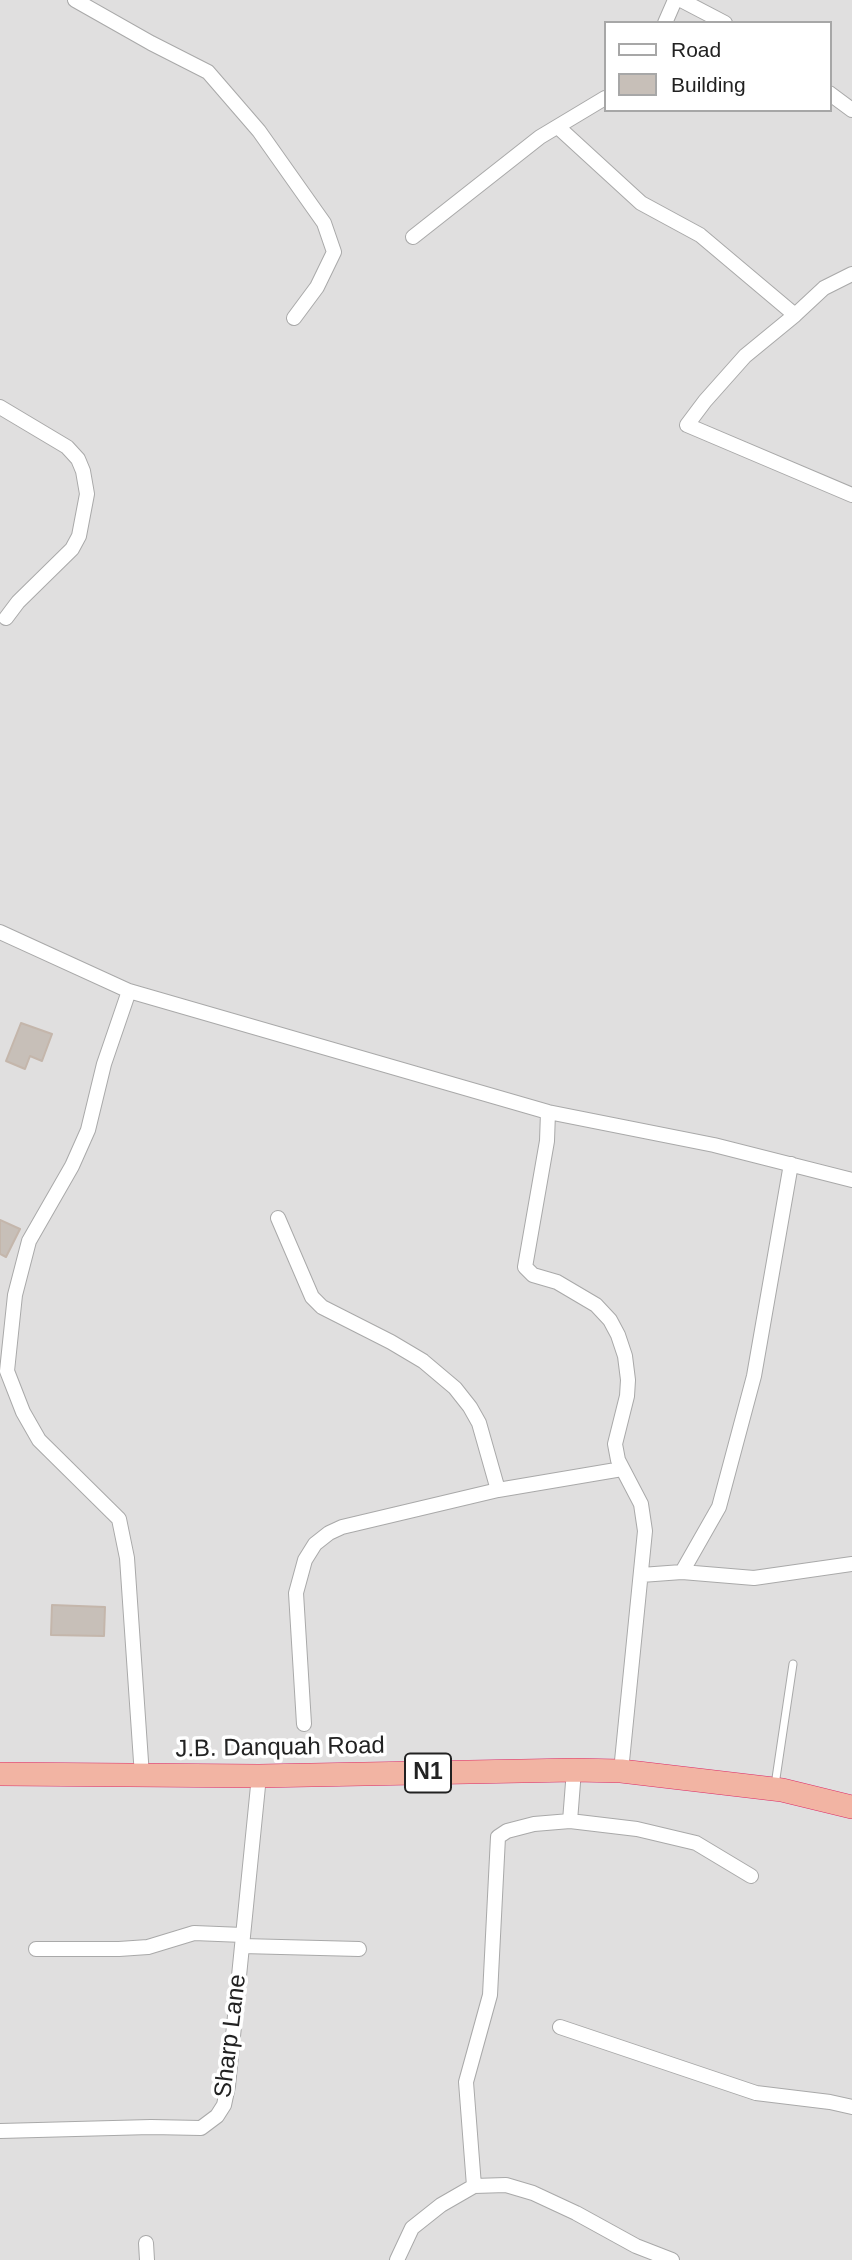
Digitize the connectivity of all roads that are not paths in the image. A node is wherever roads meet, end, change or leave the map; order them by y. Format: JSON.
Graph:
{"nodes":[{"id":1,"x":75,"y":0,"type":"edge"},
{"id":2,"x":675,"y":0,"type":"edge"},
{"id":3,"x":681,"y":0,"type":"edge"},
{"id":4,"x":666,"y":21,"type":"edge"},
{"id":5,"x":720,"y":21,"type":"edge"},
{"id":6,"x":831,"y":94,"type":"edge"},
{"id":7,"x":604,"y":99,"type":"edge"},
{"id":8,"x":852,"y":110,"type":"edge"},
{"id":9,"x":558,"y":127,"type":"junction"},
{"id":10,"x":413,"y":237,"type":"dead end"},
{"id":11,"x":852,"y":274,"type":"edge"},
{"id":12,"x":795,"y":315,"type":"junction"},
{"id":13,"x":294,"y":318,"type":"dead end"},
{"id":14,"x":0,"y":407,"type":"edge"},
{"id":15,"x":852,"y":495,"type":"edge"},
{"id":16,"x":6,"y":618,"type":"dead end"},
{"id":17,"x":0,"y":932,"type":"edge"},
{"id":18,"x":129,"y":991,"type":"junction"},
{"id":19,"x":548,"y":1112,"type":"junction"},
{"id":20,"x":791,"y":1164,"type":"junction"},
{"id":21,"x":852,"y":1180,"type":"edge"},
{"id":22,"x":278,"y":1218,"type":"dead end"},
{"id":23,"x":622,"y":1468,"type":"junction"},
{"id":24,"x":498,"y":1490,"type":"junction"},
{"id":25,"x":852,"y":1564,"type":"edge"},
{"id":26,"x":682,"y":1572,"type":"junction"},
{"id":27,"x":641,"y":1575,"type":"junction"},
{"id":28,"x":793,"y":1664,"type":"dead end"},
{"id":29,"x":304,"y":1724,"type":"dead end"},
{"id":30,"x":574,"y":1770,"type":"junction"},
{"id":31,"x":621,"y":1771,"type":"junction"},
{"id":32,"x":0,"y":1774,"type":"edge"},
{"id":33,"x":142,"y":1776,"type":"junction"},
{"id":34,"x":259,"y":1776,"type":"junction"},
{"id":35,"x":775,"y":1789,"type":"junction"},
{"id":36,"x":852,"y":1807,"type":"edge"},
{"id":37,"x":570,"y":1821,"type":"junction"},
{"id":38,"x":751,"y":1875,"type":"dead end"},
{"id":39,"x":242,"y":1940,"type":"junction"},
{"id":40,"x":36,"y":1948,"type":"dead end"},
{"id":41,"x":359,"y":1948,"type":"dead end"},
{"id":42,"x":560,"y":2027,"type":"dead end"},
{"id":43,"x":852,"y":2107,"type":"edge"},
{"id":44,"x":0,"y":2131,"type":"edge"},
{"id":45,"x":474,"y":2186,"type":"junction"},
{"id":46,"x":146,"y":2243,"type":"dead end"},
{"id":47,"x":147,"y":2260,"type":"edge"},
{"id":48,"x":397,"y":2260,"type":"edge"},
{"id":49,"x":672,"y":2260,"type":"edge"}],
"edges":[{"from":1,"to":13,"type":"street"},
{"from":2,"to":4,"type":"street"},
{"from":3,"to":5,"type":"street"},
{"from":6,"to":8,"type":"street"},
{"from":7,"to":9,"type":"street"},
{"from":9,"to":10,"type":"street"},
{"from":9,"to":12,"type":"street"},
{"from":11,"to":12,"type":"street"},
{"from":12,"to":15,"type":"street"},
{"from":14,"to":16,"type":"street"},
{"from":17,"to":18,"type":"street"},
{"from":18,"to":19,"type":"street"},
{"from":18,"to":33,"type":"street"},
{"from":19,"to":20,"type":"street"},
{"from":19,"to":23,"type":"street"},
{"from":20,"to":21,"type":"street"},
{"from":20,"to":26,"type":"street"},
{"from":22,"to":24,"type":"street"},
{"from":23,"to":24,"type":"street"},
{"from":23,"to":27,"type":"street"},
{"from":24,"to":29,"type":"street"},
{"from":25,"to":26,"type":"street"},
{"from":26,"to":27,"type":"street"},
{"from":27,"to":31,"type":"street"},
{"from":28,"to":35,"type":"lane"},
{"from":30,"to":31,"type":"highway","name":"J.B. Danquah Road","number":"N1"},
{"from":30,"to":34,"type":"highway","name":"J.B. Danquah Road","number":"N1"},
{"from":30,"to":37,"type":"street"},
{"from":31,"to":35,"type":"highway","name":"J.B. Danquah Road","number":"N1"},
{"from":32,"to":33,"type":"highway","name":"J.B. Danquah Road","number":"N1"},
{"from":33,"to":34,"type":"highway","name":"J.B. Danquah Road","number":"N1"},
{"from":34,"to":39,"type":"street","name":"Sharp Lane"},
{"from":35,"to":36,"type":"highway","name":"J.B. Danquah Road","number":"N1"},
{"from":37,"to":38,"type":"street"},
{"from":37,"to":45,"type":"street"},
{"from":39,"to":40,"type":"street"},
{"from":39,"to":41,"type":"street"},
{"from":39,"to":44,"type":"street","name":"Sharp Lane"},
{"from":42,"to":43,"type":"street"},
{"from":45,"to":48,"type":"street"},
{"from":45,"to":49,"type":"street"},
{"from":46,"to":47,"type":"street"}]}
